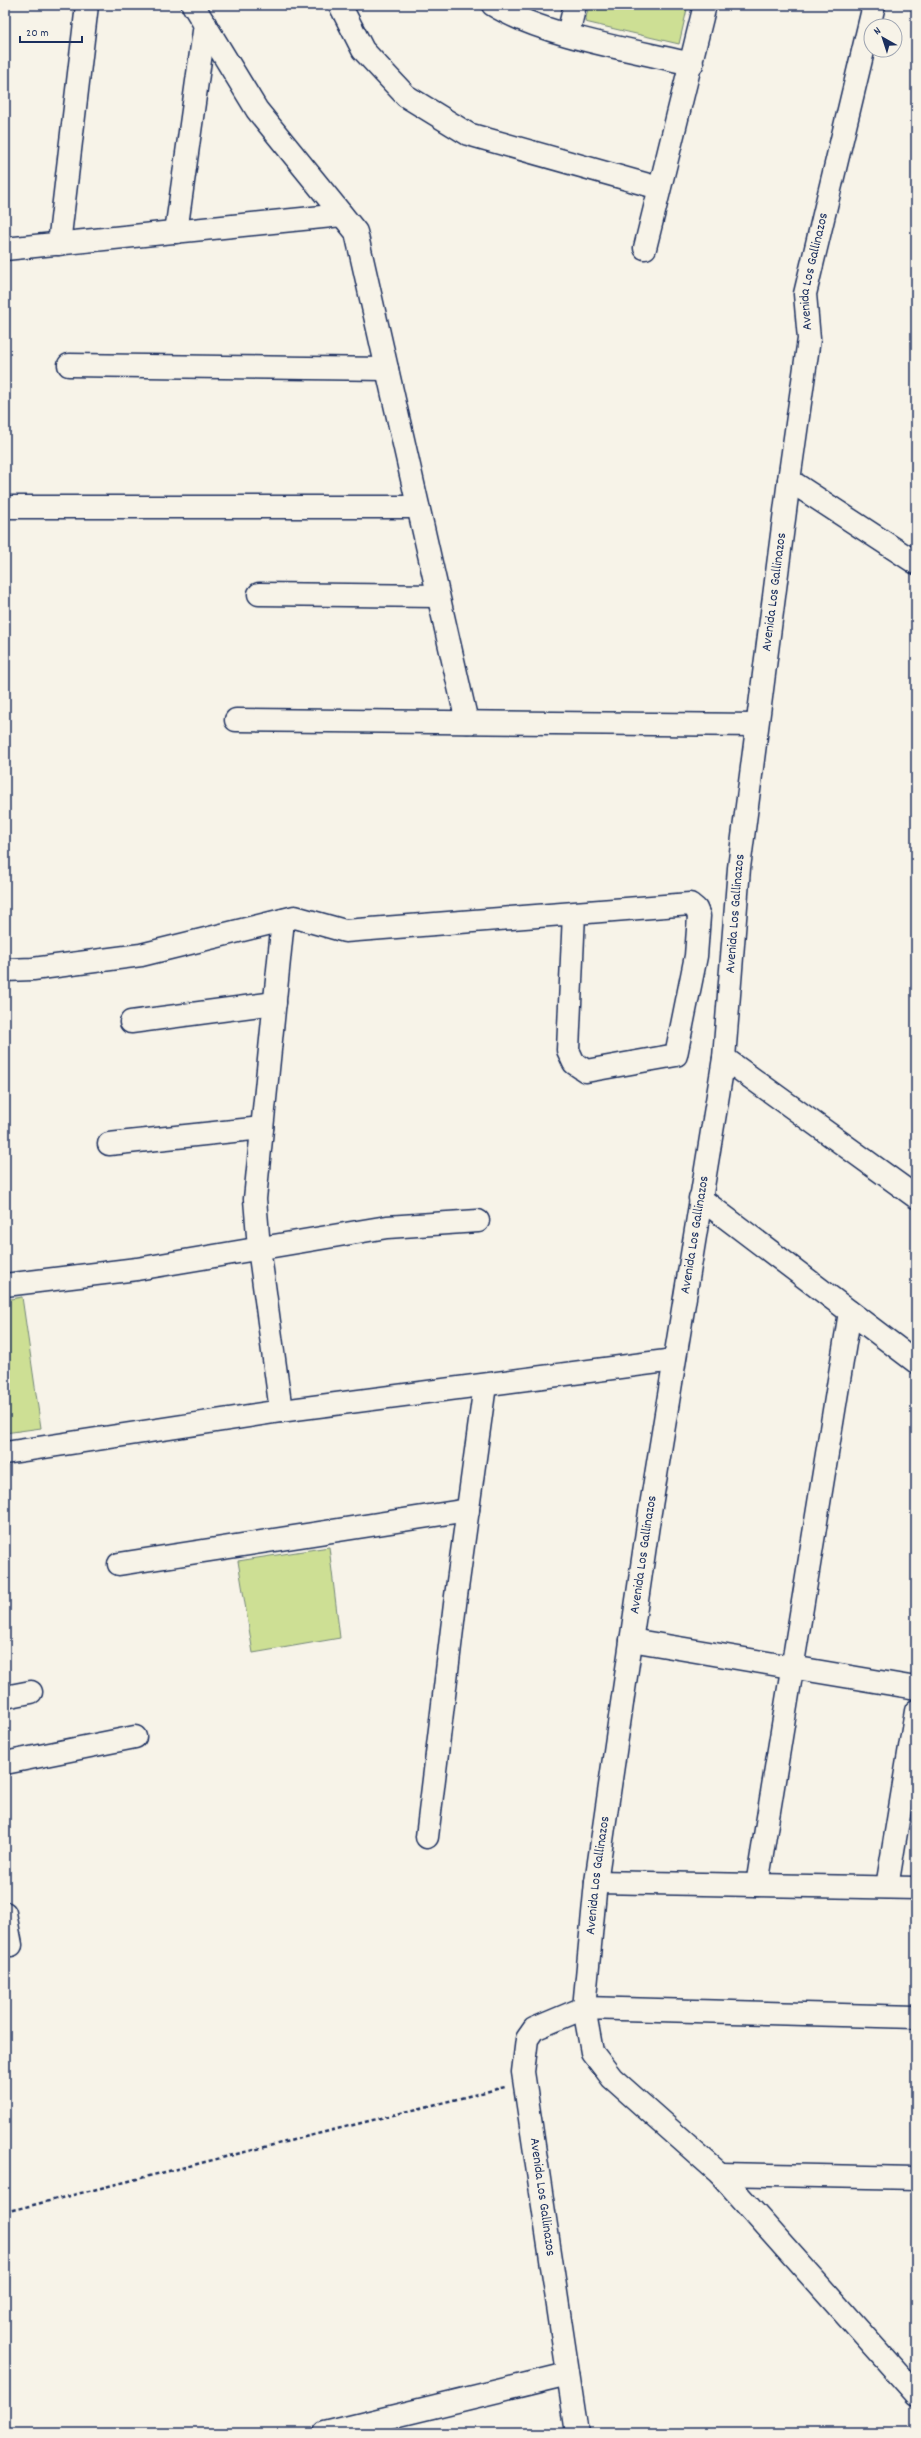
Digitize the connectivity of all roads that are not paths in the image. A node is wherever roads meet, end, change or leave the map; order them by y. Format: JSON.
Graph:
{"nodes":[{"id":1,"x":87,"y":5,"type":"edge"},
{"id":2,"x":193,"y":5,"type":"edge"},
{"id":3,"x":340,"y":5,"type":"edge"},
{"id":4,"x":493,"y":5,"type":"edge"},
{"id":5,"x":575,"y":5,"type":"edge"},
{"id":6,"x":705,"y":5,"type":"edge"},
{"id":7,"x":874,"y":5,"type":"edge"},
{"id":8,"x":205,"y":24,"type":"junction"},
{"id":9,"x":568,"y":34,"type":"junction"},
{"id":10,"x":692,"y":64,"type":"junction"},
{"id":11,"x":659,"y":188,"type":"junction"},
{"id":12,"x":342,"y":215,"type":"junction"},
{"id":13,"x":176,"y":232,"type":"junction"},
{"id":14,"x":59,"y":244,"type":"junction"},
{"id":15,"x":645,"y":248,"type":"dead end"},
{"id":16,"x":5,"y":249,"type":"edge"},
{"id":17,"x":70,"y":365,"type":"dead end"},
{"id":18,"x":386,"y":369,"type":"junction"},
{"id":19,"x":789,"y":480,"type":"junction"},
{"id":20,"x":5,"y":506,"type":"edge"},
{"id":21,"x":418,"y":506,"type":"junction"},
{"id":22,"x":916,"y":563,"type":"edge"},
{"id":23,"x":259,"y":594,"type":"dead end"},
{"id":24,"x":438,"y":596,"type":"junction"},
{"id":25,"x":236,"y":720,"type":"dead end"},
{"id":26,"x":467,"y":722,"type":"junction"},
{"id":27,"x":757,"y":725,"type":"junction"},
{"id":28,"x":574,"y":913,"type":"junction"},
{"id":29,"x":283,"y":920,"type":"junction"},
{"id":30,"x":5,"y":970,"type":"edge"},
{"id":31,"x":275,"y":1003,"type":"junction"},
{"id":32,"x":131,"y":1022,"type":"dead end"},
{"id":33,"x":724,"y":1058,"type":"junction"},
{"id":34,"x":262,"y":1128,"type":"junction"},
{"id":35,"x":109,"y":1144,"type":"dead end"},
{"id":36,"x":916,"y":1197,"type":"edge"},
{"id":37,"x":700,"y":1198,"type":"junction"},
{"id":38,"x":478,"y":1221,"type":"dead end"},
{"id":39,"x":259,"y":1248,"type":"junction"},
{"id":40,"x":5,"y":1285,"type":"edge"},
{"id":41,"x":850,"y":1312,"type":"junction"},
{"id":42,"x":670,"y":1360,"type":"junction"},
{"id":43,"x":916,"y":1362,"type":"edge"},
{"id":44,"x":485,"y":1385,"type":"junction"},
{"id":45,"x":281,"y":1411,"type":"junction"},
{"id":46,"x":5,"y":1453,"type":"edge"},
{"id":47,"x":468,"y":1510,"type":"junction"},
{"id":48,"x":119,"y":1564,"type":"dead end"},
{"id":49,"x":631,"y":1640,"type":"junction"},
{"id":50,"x":792,"y":1667,"type":"junction"},
{"id":51,"x":916,"y":1688,"type":"edge"},
{"id":52,"x":31,"y":1692,"type":"dead end"},
{"id":53,"x":5,"y":1697,"type":"edge"},
{"id":54,"x":916,"y":1711,"type":"edge"},
{"id":55,"x":135,"y":1737,"type":"dead end"},
{"id":56,"x":5,"y":1763,"type":"edge"},
{"id":57,"x":427,"y":1837,"type":"dead end"},
{"id":58,"x":596,"y":1882,"type":"junction"},
{"id":59,"x":757,"y":1885,"type":"junction"},
{"id":60,"x":887,"y":1887,"type":"junction"},
{"id":61,"x":916,"y":1888,"type":"edge"},
{"id":62,"x":5,"y":1913,"type":"edge"},
{"id":63,"x":11,"y":1945,"type":"dead end"},
{"id":64,"x":584,"y":2008,"type":"junction"},
{"id":65,"x":916,"y":2017,"type":"edge"},
{"id":66,"x":720,"y":2174,"type":"junction"},
{"id":67,"x":908,"y":2178,"type":"edge"},
{"id":68,"x":916,"y":2194,"type":"edge"},
{"id":69,"x":568,"y":2374,"type":"junction"},
{"id":70,"x":916,"y":2394,"type":"edge"},
{"id":71,"x":327,"y":2433,"type":"edge"},
{"id":72,"x":577,"y":2433,"type":"edge"}],
"edges":[{"from":1,"to":14,"type":"street"},
{"from":2,"to":8,"type":"street"},
{"from":3,"to":11,"type":"street"},
{"from":4,"to":9,"type":"street"},
{"from":5,"to":9,"type":"street"},
{"from":6,"to":10,"type":"street"},
{"from":7,"to":19,"type":"street","name":"Avenida Los Gallinazos"},
{"from":8,"to":12,"type":"street"},
{"from":8,"to":13,"type":"street"},
{"from":9,"to":10,"type":"street"},
{"from":10,"to":11,"type":"street"},
{"from":11,"to":15,"type":"street"},
{"from":12,"to":13,"type":"street"},
{"from":12,"to":18,"type":"street"},
{"from":13,"to":14,"type":"street"},
{"from":14,"to":16,"type":"street"},
{"from":17,"to":18,"type":"street"},
{"from":18,"to":21,"type":"street"},
{"from":19,"to":22,"type":"street"},
{"from":19,"to":27,"type":"street","name":"Avenida Los Gallinazos"},
{"from":20,"to":21,"type":"street"},
{"from":21,"to":24,"type":"street"},
{"from":23,"to":24,"type":"street"},
{"from":24,"to":26,"type":"street"},
{"from":25,"to":26,"type":"street"},
{"from":26,"to":27,"type":"street"},
{"from":27,"to":33,"type":"street","name":"Avenida Los Gallinazos"},
{"from":28,"to":28,"type":"street"},
{"from":28,"to":29,"type":"street"},
{"from":29,"to":30,"type":"street"},
{"from":29,"to":31,"type":"street"},
{"from":31,"to":32,"type":"street"},
{"from":31,"to":34,"type":"street"},
{"from":33,"to":36,"type":"street"},
{"from":33,"to":37,"type":"street","name":"Avenida Los Gallinazos"},
{"from":34,"to":35,"type":"street"},
{"from":34,"to":39,"type":"street"},
{"from":37,"to":41,"type":"street"},
{"from":37,"to":42,"type":"street","name":"Avenida Los Gallinazos"},
{"from":38,"to":39,"type":"street"},
{"from":39,"to":40,"type":"street"},
{"from":39,"to":45,"type":"street"},
{"from":41,"to":43,"type":"street"},
{"from":41,"to":50,"type":"street"},
{"from":42,"to":44,"type":"street"},
{"from":42,"to":49,"type":"street","name":"Avenida Los Gallinazos"},
{"from":44,"to":45,"type":"street"},
{"from":44,"to":47,"type":"street"},
{"from":45,"to":46,"type":"street"},
{"from":47,"to":48,"type":"street"},
{"from":47,"to":57,"type":"street"},
{"from":49,"to":50,"type":"street"},
{"from":49,"to":58,"type":"street","name":"Avenida Los Gallinazos"},
{"from":50,"to":51,"type":"street"},
{"from":50,"to":59,"type":"street"},
{"from":52,"to":53,"type":"street"},
{"from":54,"to":60,"type":"street"},
{"from":55,"to":56,"type":"street"},
{"from":58,"to":59,"type":"street"},
{"from":58,"to":64,"type":"street","name":"Avenida Los Gallinazos"},
{"from":59,"to":60,"type":"street"},
{"from":60,"to":61,"type":"street"},
{"from":62,"to":63,"type":"street"},
{"from":64,"to":65,"type":"street"},
{"from":64,"to":66,"type":"street"},
{"from":64,"to":69,"type":"street","name":"Avenida Los Gallinazos"},
{"from":66,"to":67,"type":"street"},
{"from":66,"to":70,"type":"street"},
{"from":67,"to":68,"type":"street"},
{"from":69,"to":71,"type":"street"},
{"from":69,"to":72,"type":"street","name":"Avenida Los Gallinazos"}]}
